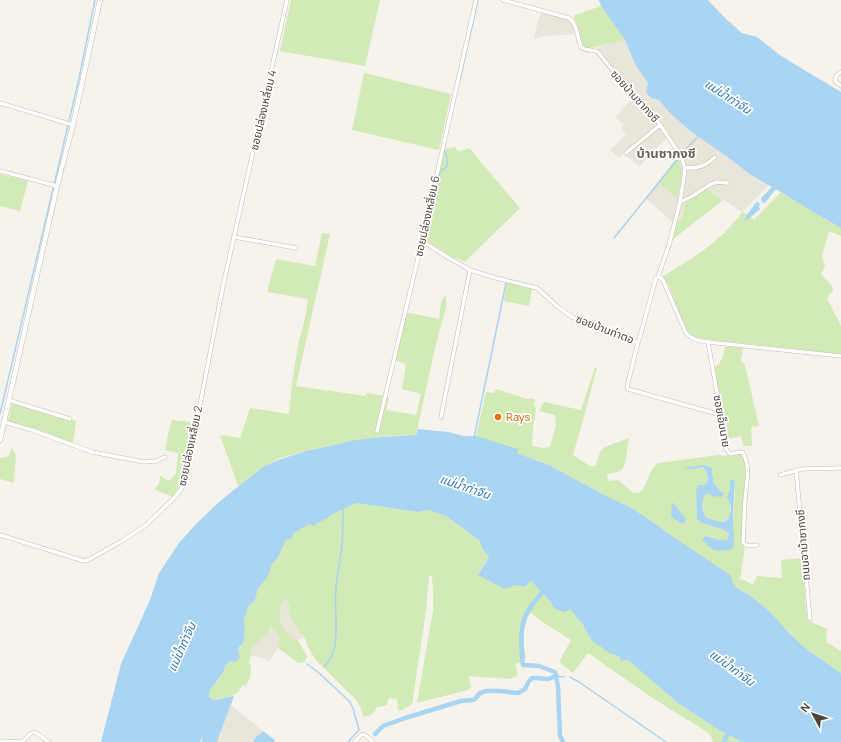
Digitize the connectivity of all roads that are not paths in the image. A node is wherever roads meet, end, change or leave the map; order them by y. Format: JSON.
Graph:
{"nodes":[{"id":1,"x":100,"y":0,"type":"edge"},
{"id":2,"x":287,"y":0,"type":"edge"},
{"id":3,"x":476,"y":0,"type":"edge"},
{"id":4,"x":503,"y":0,"type":"edge"},
{"id":5,"x":841,"y":72,"type":"edge"},
{"id":6,"x":841,"y":86,"type":"edge"},
{"id":7,"x":0,"y":103,"type":"edge"},
{"id":8,"x":74,"y":124,"type":"junction"},
{"id":9,"x":660,"y":125,"type":"junction"},
{"id":10,"x":626,"y":153,"type":"dead end"},
{"id":11,"x":714,"y":157,"type":"dead end"},
{"id":12,"x":684,"y":168,"type":"junction"},
{"id":13,"x":0,"y":171,"type":"edge"},
{"id":14,"x":727,"y":183,"type":"dead end"},
{"id":15,"x":57,"y":186,"type":"junction"},
{"id":16,"x":680,"y":202,"type":"junction"},
{"id":17,"x":238,"y":220,"type":"joint"},
{"id":18,"x":234,"y":237,"type":"junction"},
{"id":19,"x":422,"y":241,"type":"junction"},
{"id":20,"x":296,"y":248,"type":"dead end"},
{"id":21,"x":470,"y":270,"type":"junction"},
{"id":22,"x":658,"y":277,"type":"junction"},
{"id":23,"x":638,"y":342,"type":"junction"},
{"id":24,"x":708,"y":342,"type":"junction"},
{"id":25,"x":841,"y":356,"type":"edge"},
{"id":26,"x":8,"y":400,"type":"junction"},
{"id":27,"x":721,"y":415,"type":"junction"},
{"id":28,"x":441,"y":417,"type":"dead end"},
{"id":29,"x":70,"y":420,"type":"dead end"},
{"id":30,"x":4,"y":422,"type":"junction"},
{"id":31,"x":377,"y":431,"type":"dead end"},
{"id":32,"x":0,"y":440,"type":"edge"},
{"id":33,"x":165,"y":457,"type":"dead end"},
{"id":34,"x":841,"y":468,"type":"edge"},
{"id":35,"x":796,"y":470,"type":"junction"},
{"id":36,"x":780,"y":475,"type":"dead end"},
{"id":37,"x":0,"y":535,"type":"edge"},
{"id":38,"x":756,"y":546,"type":"dead end"},
{"id":39,"x":810,"y":619,"type":"dead end"},
{"id":40,"x":0,"y":741,"type":"edge"},
{"id":41,"x":49,"y":742,"type":"edge"},
{"id":42,"x":354,"y":742,"type":"edge"},
{"id":43,"x":373,"y":742,"type":"edge"}],
"edges":[{"from":1,"to":8,"type":"street"},
{"from":2,"to":17,"type":"street","name":"ซอยปล่องเหลี่ยม 4"},
{"from":3,"to":19,"type":"street","name":"ซอยปล่องเหลี่ยม 6"},
{"from":4,"to":9,"type":"street","name":"ซอยบ้านซากงซี"},
{"from":5,"to":6,"type":"street"},
{"from":7,"to":8,"type":"street"},
{"from":8,"to":15,"type":"street"},
{"from":9,"to":10,"type":"street"},
{"from":9,"to":12,"type":"street","name":"ซอยบ้านซากงซี"},
{"from":11,"to":12,"type":"street"},
{"from":12,"to":16,"type":"street","name":"ซอยบ้านซากงซี"},
{"from":13,"to":15,"type":"street"},
{"from":14,"to":16,"type":"street"},
{"from":15,"to":26,"type":"street"},
{"from":16,"to":22,"type":"street","name":"ซอยบ้านซากงซี"},
{"from":17,"to":18,"type":"street","name":"ซอยปล่องเหลี่ยม 2"},
{"from":18,"to":20,"type":"street"},
{"from":18,"to":37,"type":"street","name":"ซอยปล่องเหลี่ยม 2"},
{"from":19,"to":21,"type":"street","name":"ซอยบ้านท่าตอ"},
{"from":19,"to":31,"type":"street","name":"ซอยปล่องเหลี่ยม 6"},
{"from":21,"to":23,"type":"street","name":"ซอยบ้านท่าตอ"},
{"from":21,"to":28,"type":"street"},
{"from":22,"to":23,"type":"street","name":"ซอยบ้านท่าตอ"},
{"from":22,"to":24,"type":"street"},
{"from":23,"to":27,"type":"street"},
{"from":24,"to":25,"type":"street"},
{"from":24,"to":27,"type":"street","name":"ซอยเอ็มนาย"},
{"from":26,"to":29,"type":"street"},
{"from":26,"to":30,"type":"street"},
{"from":27,"to":38,"type":"street","name":"ซอยเอ็มนาย"},
{"from":30,"to":32,"type":"street"},
{"from":30,"to":33,"type":"street"},
{"from":34,"to":35,"type":"street"},
{"from":35,"to":36,"type":"street"},
{"from":35,"to":39,"type":"street","name":"ถนนอาม้าซากงซี"},
{"from":40,"to":41,"type":"street"},
{"from":42,"to":43,"type":"street"}]}
